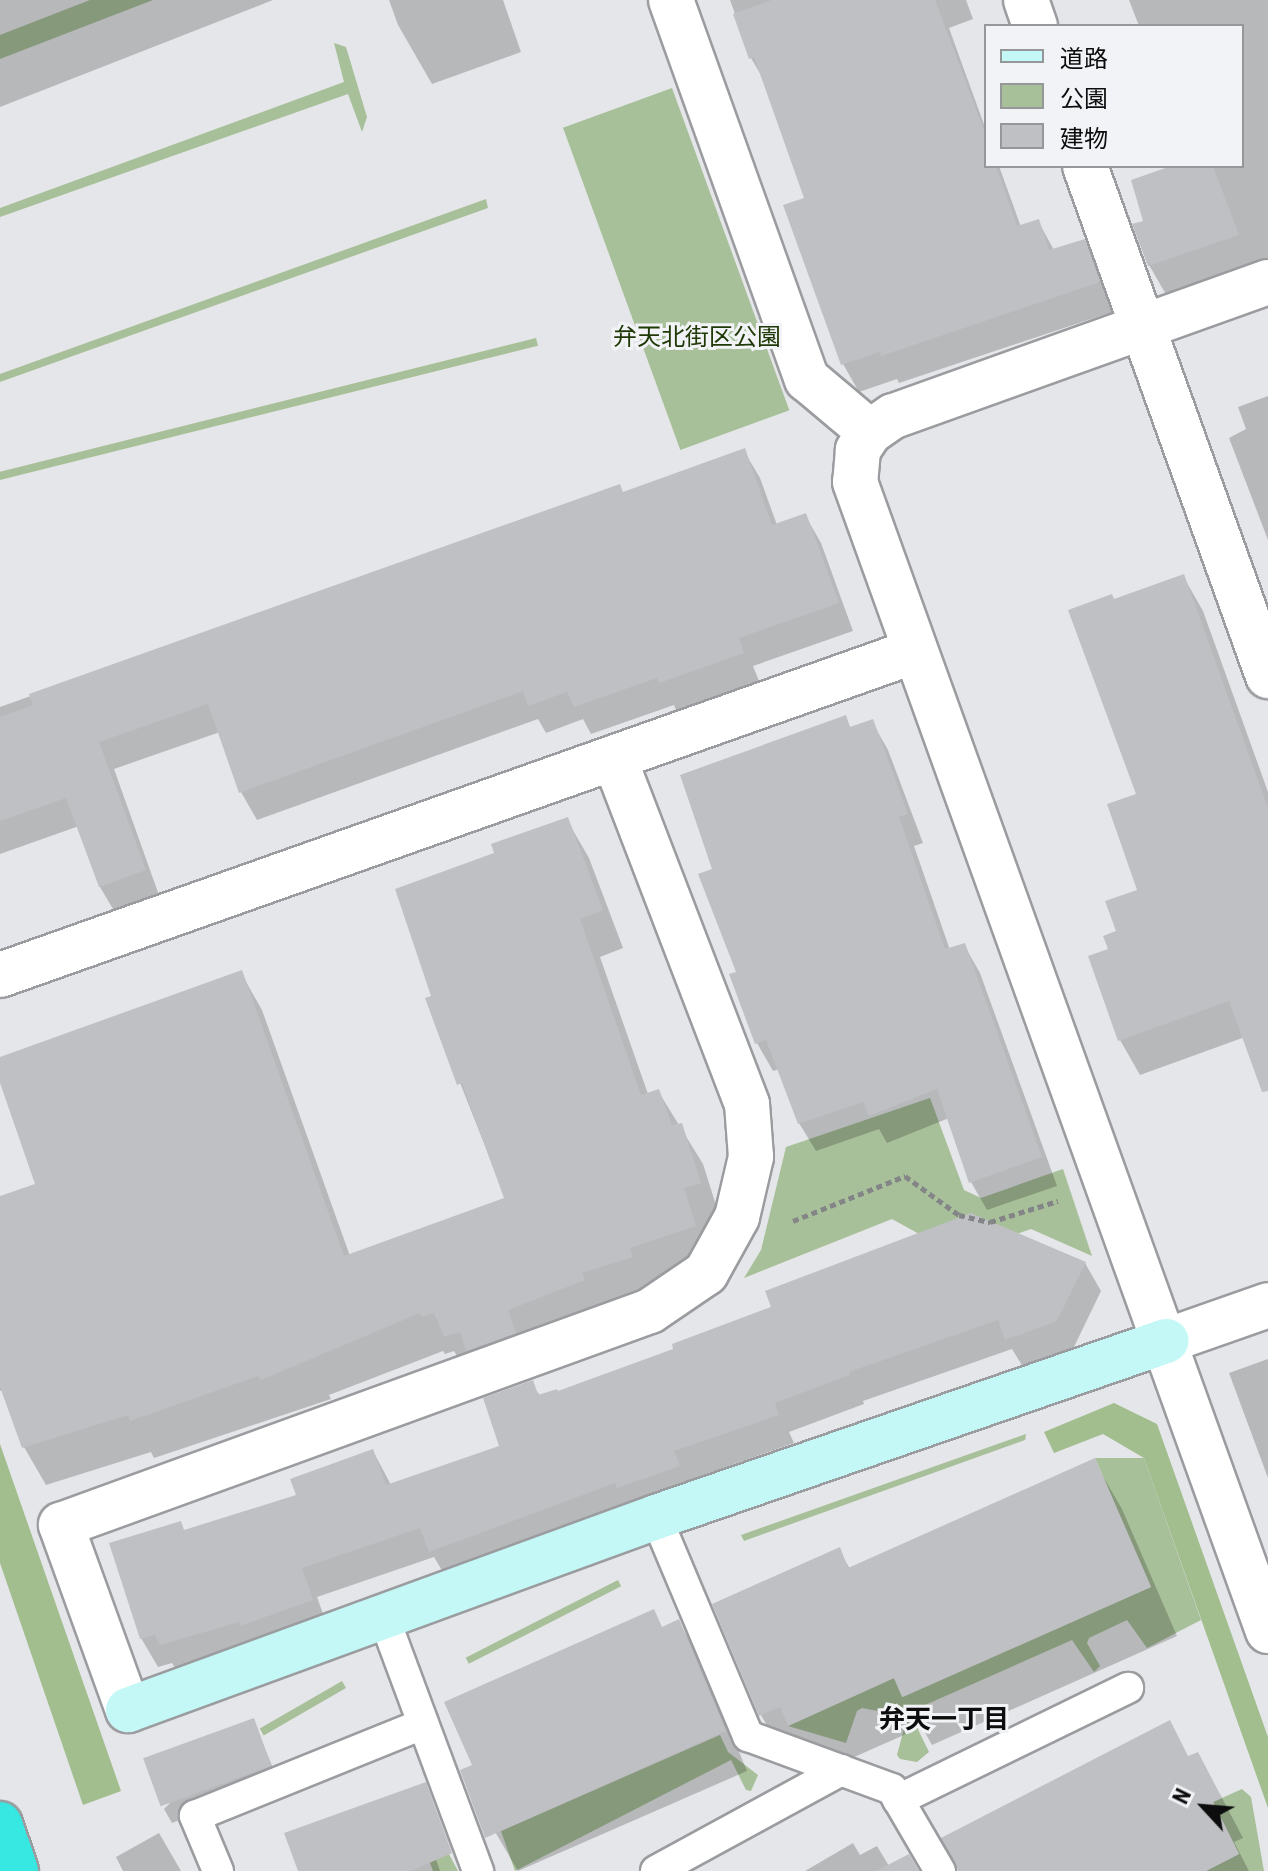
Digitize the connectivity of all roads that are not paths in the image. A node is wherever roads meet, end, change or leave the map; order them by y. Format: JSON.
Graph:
{"nodes":[{"id":1,"x":671,"y":0,"type":"edge"},
{"id":2,"x":1026,"y":0,"type":"edge"},
{"id":3,"x":1034,"y":24,"type":"edge"},
{"id":4,"x":1086,"y":168,"type":"edge"},
{"id":5,"x":1268,"y":282,"type":"edge"},
{"id":6,"x":1143,"y":329,"type":"junction"},
{"id":7,"x":870,"y":432,"type":"junction"},
{"id":8,"x":1260,"y":632,"type":"edge"},
{"id":9,"x":915,"y":651,"type":"junction"},
{"id":10,"x":1268,"y":676,"type":"edge"},
{"id":11,"x":614,"y":758,"type":"junction"},
{"id":12,"x":0,"y":975,"type":"edge"},
{"id":13,"x":1268,"y":1305,"type":"edge"},
{"id":14,"x":1166,"y":1341,"type":"junction"},
{"id":15,"x":656,"y":1517,"type":"junction"},
{"id":16,"x":384,"y":1618,"type":"junction"},
{"id":17,"x":1268,"y":1631,"type":"edge"},
{"id":18,"x":1128,"y":1688,"type":"dead end"},
{"id":19,"x":423,"y":1724,"type":"junction"},
{"id":20,"x":841,"y":1770,"type":"junction"},
{"id":21,"x":898,"y":1800,"type":"junction"},
{"id":22,"x":0,"y":1824,"type":"edge"},
{"id":23,"x":16,"y":1871,"type":"edge"},
{"id":24,"x":218,"y":1871,"type":"edge"},
{"id":25,"x":478,"y":1871,"type":"edge"},
{"id":26,"x":656,"y":1871,"type":"edge"},
{"id":27,"x":940,"y":1871,"type":"edge"}],
"edges":[{"from":1,"to":7,"type":"street"},
{"from":2,"to":3,"type":"street"},
{"from":4,"to":6,"type":"street"},
{"from":5,"to":6,"type":"street"},
{"from":6,"to":7,"type":"street"},
{"from":6,"to":8,"type":"street"},
{"from":7,"to":9,"type":"street"},
{"from":8,"to":10,"type":"street"},
{"from":9,"to":11,"type":"street"},
{"from":9,"to":14,"type":"street"},
{"from":11,"to":12,"type":"street"},
{"from":11,"to":16,"type":"street"},
{"from":13,"to":14,"type":"street"},
{"from":14,"to":15,"type":"street"},
{"from":14,"to":17,"type":"street"},
{"from":15,"to":16,"type":"street"},
{"from":15,"to":20,"type":"lane"},
{"from":16,"to":19,"type":"lane"},
{"from":18,"to":21,"type":"lane"},
{"from":19,"to":24,"type":"lane"},
{"from":19,"to":25,"type":"lane"},
{"from":20,"to":21,"type":"lane"},
{"from":20,"to":26,"type":"lane"},
{"from":21,"to":27,"type":"lane"},
{"from":22,"to":23,"type":"highway"}]}
